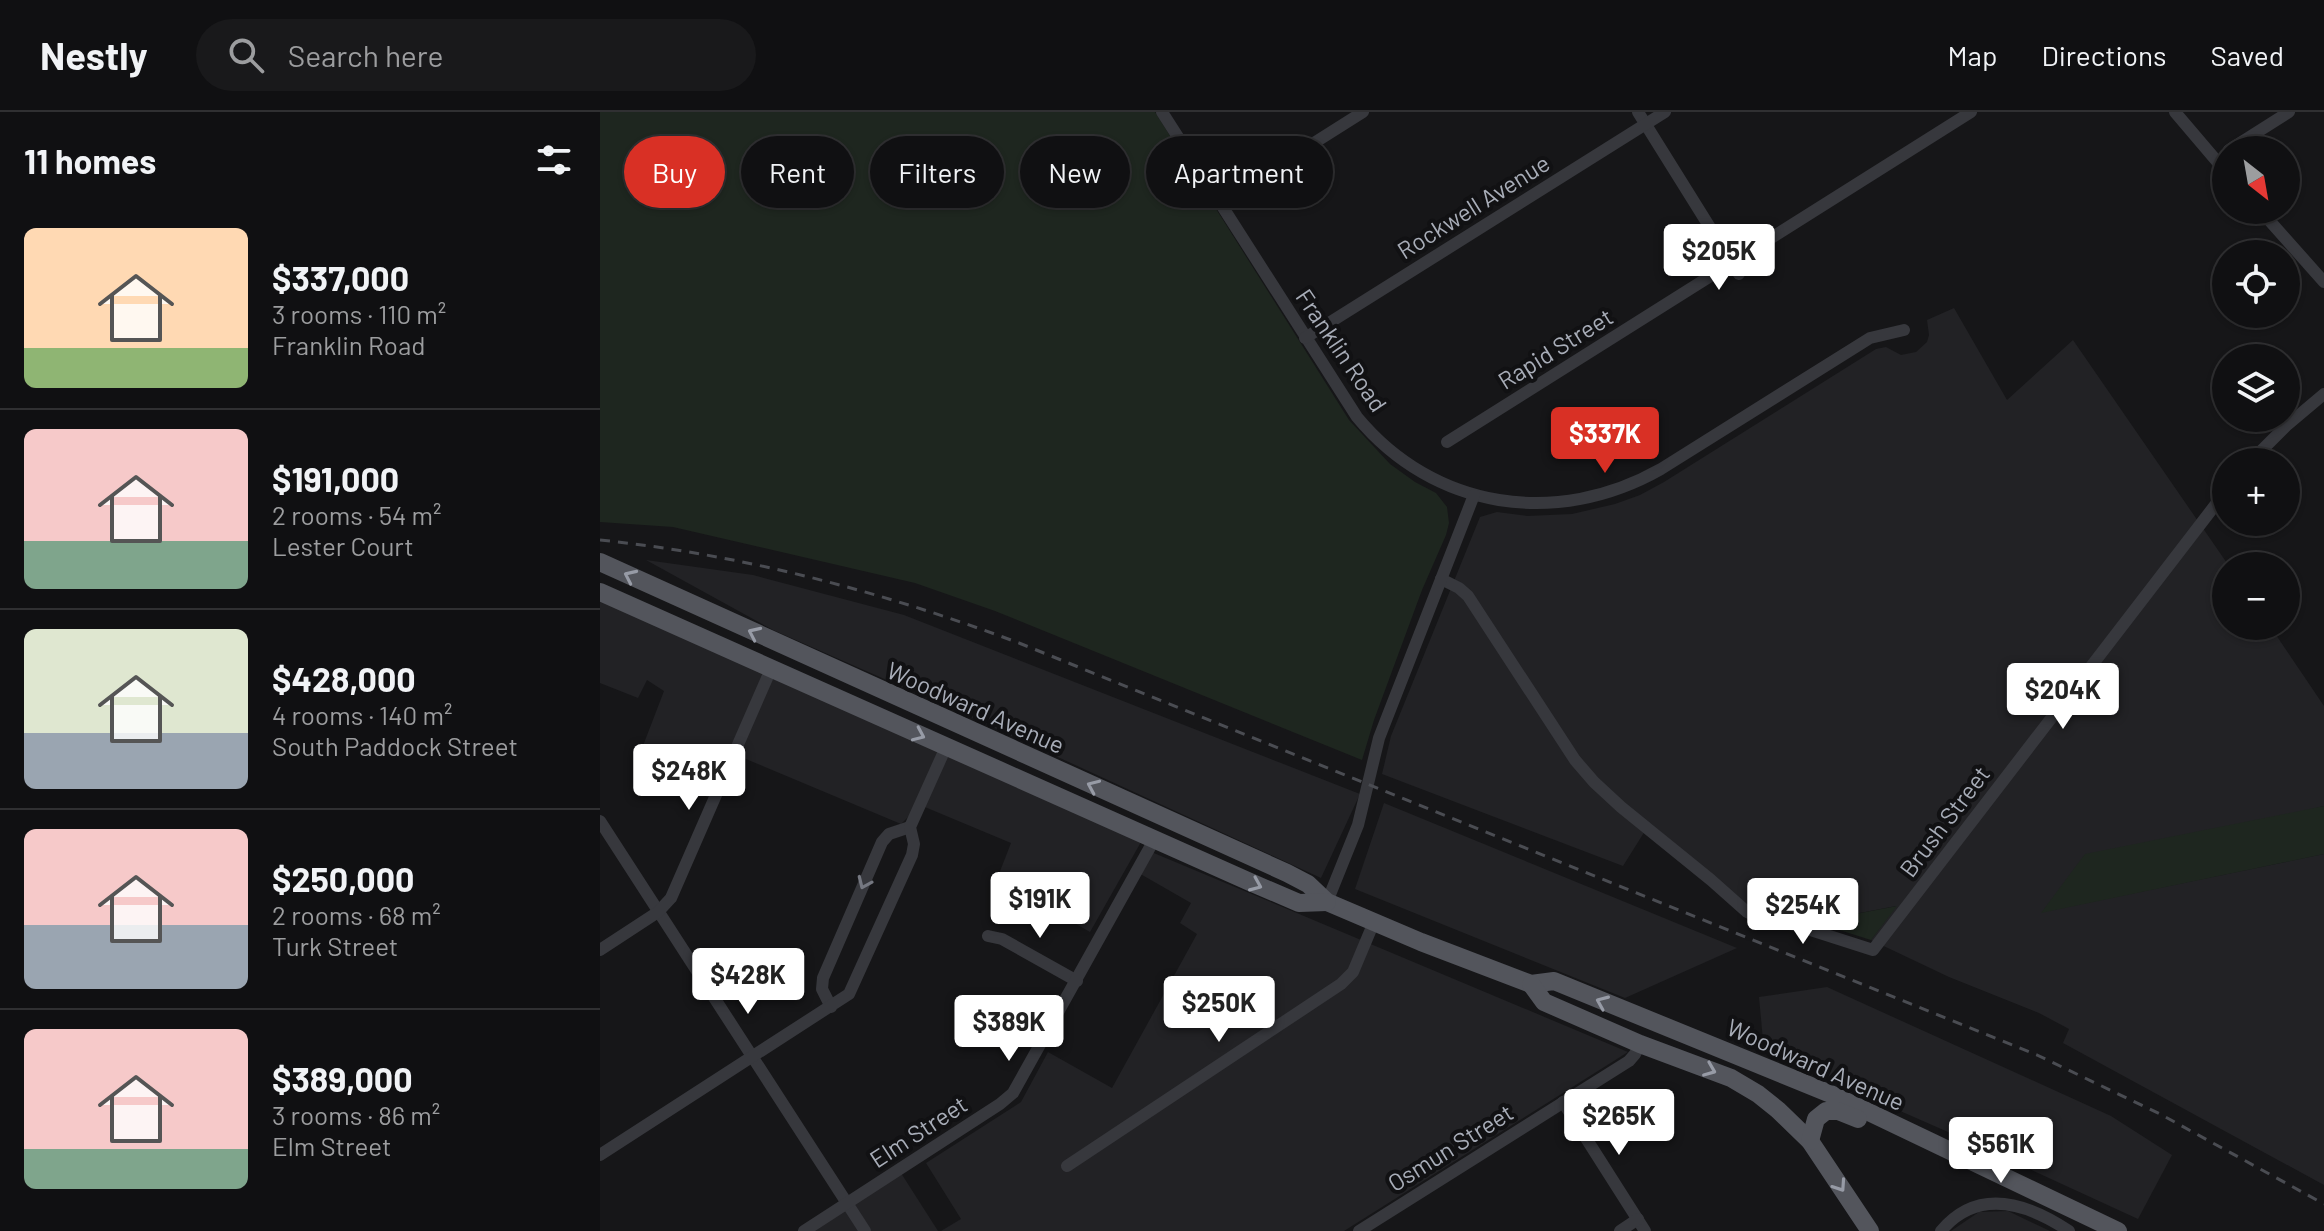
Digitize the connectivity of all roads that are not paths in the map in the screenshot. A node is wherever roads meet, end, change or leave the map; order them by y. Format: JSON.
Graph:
{"nodes":[{"id":1,"x":1162,"y":112,"type":"edge"},
{"id":2,"x":1363,"y":112,"type":"edge"},
{"id":3,"x":1638,"y":112,"type":"edge"},
{"id":4,"x":1665,"y":112,"type":"edge"},
{"id":5,"x":1971,"y":112,"type":"edge"},
{"id":6,"x":2175,"y":112,"type":"edge"},
{"id":7,"x":2289,"y":112,"type":"edge"},
{"id":8,"x":1646,"y":124,"type":"junction"},
{"id":9,"x":1177,"y":136,"type":"edge"},
{"id":10,"x":1325,"y":136,"type":"edge"},
{"id":11,"x":2251,"y":136,"type":"edge"},
{"id":12,"x":2212,"y":144,"type":"edge"},
{"id":13,"x":1222,"y":208,"type":"edge"},
{"id":14,"x":2272,"y":224,"type":"edge"},
{"id":15,"x":1735,"y":269,"type":"junction"},
{"id":16,"x":2324,"y":282,"type":"edge"},
{"id":17,"x":1904,"y":330,"type":"dead end"},
{"id":18,"x":1305,"y":338,"type":"junction"},
{"id":19,"x":2324,"y":394,"type":"edge"},
{"id":20,"x":1447,"y":442,"type":"dead end"},
{"id":21,"x":2264,"y":448,"type":"edge"},
{"id":22,"x":1474,"y":495,"type":"junction"},
{"id":23,"x":2212,"y":509,"type":"edge"},
{"id":24,"x":600,"y":562,"type":"edge"},
{"id":25,"x":1441,"y":579,"type":"junction"},
{"id":26,"x":600,"y":592,"type":"edge"},
{"id":27,"x":771,"y":669,"type":"junction"},
{"id":28,"x":909,"y":703,"type":"junction"},
{"id":29,"x":946,"y":747,"type":"junction"},
{"id":30,"x":1037,"y":761,"type":"junction"},
{"id":31,"x":600,"y":821,"type":"edge"},
{"id":32,"x":910,"y":827,"type":"junction"},
{"id":33,"x":1154,"y":840,"type":"junction"},
{"id":34,"x":1327,"y":902,"type":"junction"},
{"id":35,"x":658,"y":912,"type":"junction"},
{"id":36,"x":1374,"y":922,"type":"junction"},
{"id":37,"x":988,"y":936,"type":"dead end"},
{"id":38,"x":600,"y":950,"type":"edge"},
{"id":39,"x":1077,"y":981,"type":"junction"},
{"id":40,"x":1531,"y":984,"type":"junction"},
{"id":41,"x":831,"y":1007,"type":"junction"},
{"id":42,"x":1640,"y":1044,"type":"junction"},
{"id":43,"x":753,"y":1057,"type":"junction"},
{"id":44,"x":1563,"y":1102,"type":"junction"},
{"id":45,"x":1810,"y":1141,"type":"junction"},
{"id":46,"x":1937,"y":1145,"type":"junction"},
{"id":47,"x":600,"y":1155,"type":"edge"},
{"id":48,"x":1067,"y":1166,"type":"dead end"},
{"id":49,"x":847,"y":1203,"type":"junction"},
{"id":50,"x":1642,"y":1225,"type":"edge"},
{"id":51,"x":804,"y":1231,"type":"edge"},
{"id":52,"x":865,"y":1231,"type":"edge"},
{"id":53,"x":1359,"y":1231,"type":"edge"},
{"id":54,"x":1620,"y":1231,"type":"edge"},
{"id":55,"x":1870,"y":1231,"type":"edge"},
{"id":56,"x":1941,"y":1231,"type":"edge"},
{"id":57,"x":2069,"y":1231,"type":"edge"},
{"id":58,"x":2118,"y":1231,"type":"edge"}],
"edges":[{"from":1,"to":9,"type":"street","name":"Franklin Road"},
{"from":2,"to":10,"type":"street"},
{"from":3,"to":8,"type":"street"},
{"from":4,"to":8,"type":"street","name":"Rockwell Avenue"},
{"from":5,"to":15,"type":"street","name":"Rapid Street"},
{"from":6,"to":12,"type":"street"},
{"from":7,"to":11,"type":"street"},
{"from":8,"to":15,"type":"street"},
{"from":8,"to":18,"type":"street","name":"Rockwell Avenue"},
{"from":13,"to":18,"type":"street","name":"Franklin Road"},
{"from":14,"to":16,"type":"street"},
{"from":15,"to":20,"type":"street","name":"Rapid Street"},
{"from":17,"to":22,"type":"street","name":"Franklin Road"},
{"from":18,"to":22,"type":"street","name":"Franklin Road"},
{"from":19,"to":21,"type":"street"},
{"from":22,"to":25,"type":"street"},
{"from":23,"to":25,"type":"street","name":"Brush Street"},
{"from":28,"to":24,"type":"main road","name":"Woodward Avenue","one_way":true},
{"from":25,"to":34,"type":"street"},
{"from":26,"to":27,"type":"main road","name":"Woodward Avenue"},
{"from":27,"to":28,"type":"main road"},
{"from":27,"to":29,"type":"main road","name":"Woodward Avenue","one_way":true},
{"from":27,"to":35,"type":"street"},
{"from":28,"to":30,"type":"main road","name":"Woodward Avenue"},
{"from":29,"to":30,"type":"main road"},
{"from":29,"to":32,"type":"street"},
{"from":29,"to":33,"type":"main road","name":"Woodward Avenue"},
{"from":34,"to":30,"type":"main road","name":"Woodward Avenue","one_way":true},
{"from":31,"to":35,"type":"street"},
{"from":32,"to":41,"type":"street"},
{"from":32,"to":41,"type":"street","one_way":true},
{"from":33,"to":34,"type":"main road","name":"Woodward Avenue","one_way":true},
{"from":33,"to":39,"type":"street","name":"Elm Street"},
{"from":34,"to":36,"type":"main road","name":"Woodward Avenue"},
{"from":35,"to":38,"type":"street"},
{"from":35,"to":43,"type":"street"},
{"from":36,"to":40,"type":"main road","name":"Woodward Avenue"},
{"from":36,"to":48,"type":"street"},
{"from":37,"to":39,"type":"street"},
{"from":39,"to":49,"type":"street","name":"Elm Street"},
{"from":40,"to":42,"type":"main road","name":"Woodward Avenue"},
{"from":46,"to":40,"type":"main road","name":"Woodward Avenue","one_way":true},
{"from":41,"to":43,"type":"street"},
{"from":42,"to":44,"type":"street","name":"Osmun Street"},
{"from":42,"to":45,"type":"main road","name":"Woodward Avenue","one_way":true},
{"from":43,"to":47,"type":"street"},
{"from":43,"to":49,"type":"street"},
{"from":44,"to":50,"type":"street"},
{"from":44,"to":53,"type":"street","name":"Osmun Street"},
{"from":45,"to":46,"type":"main road"},
{"from":45,"to":55,"type":"main road","name":"Woodward Avenue","one_way":true},
{"from":46,"to":58,"type":"main road","name":"Woodward Avenue"},
{"from":49,"to":51,"type":"street","name":"Elm Street"},
{"from":49,"to":52,"type":"street"},
{"from":50,"to":54,"type":"street"},
{"from":56,"to":57,"type":"street"}]}
